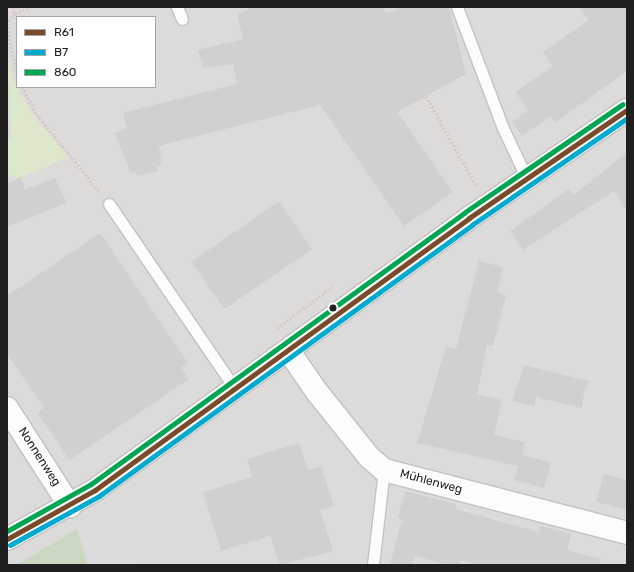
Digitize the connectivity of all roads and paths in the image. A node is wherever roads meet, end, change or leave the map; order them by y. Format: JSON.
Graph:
{"nodes":[{"id":1,"x":13,"y":7,"type":"edge"},
{"id":2,"x":29,"y":7,"type":"edge"},
{"id":3,"x":177,"y":7,"type":"edge"},
{"id":4,"x":457,"y":7,"type":"edge"},
{"id":5,"x":15,"y":14,"type":"junction"},
{"id":6,"x":182,"y":19,"type":"dead end"},
{"id":7,"x":7,"y":23,"type":"edge"},
{"id":8,"x":16,"y":69,"type":"edge"},
{"id":9,"x":23,"y":88,"type":"edge"},
{"id":10,"x":426,"y":96,"type":"dead end"},
{"id":11,"x":627,"y":110,"type":"edge"},
{"id":12,"x":527,"y":179,"type":"junction"},
{"id":13,"x":480,"y":192,"type":"dead end"},
{"id":14,"x":109,"y":204,"type":"joint"},
{"id":15,"x":288,"y":350,"type":"junction"},
{"id":16,"x":234,"y":389,"type":"junction"},
{"id":17,"x":7,"y":408,"type":"edge"},
{"id":18,"x":384,"y":470,"type":"junction"},
{"id":19,"x":70,"y":506,"type":"junction"},
{"id":20,"x":627,"y":533,"type":"edge"},
{"id":21,"x":7,"y":539,"type":"edge"},
{"id":22,"x":373,"y":565,"type":"edge"}],
"edges":[{"from":1,"to":5,"type":"path"},
{"from":2,"to":5,"type":"path"},
{"from":3,"to":6,"type":"lane"},
{"from":4,"to":12,"type":"lane"},
{"from":5,"to":7,"type":"path"},
{"from":7,"to":8,"type":"path"},
{"from":9,"to":14,"type":"path"},
{"from":10,"to":13,"type":"path"},
{"from":11,"to":12,"type":"street"},
{"from":12,"to":15,"type":"street"},
{"from":14,"to":16,"type":"lane"},
{"from":15,"to":16,"type":"street"},
{"from":15,"to":18,"type":"street","name":"Mühlenweg"},
{"from":16,"to":19,"type":"street"},
{"from":17,"to":19,"type":"street","name":"Nonnenweg"},
{"from":18,"to":20,"type":"street","name":"Mühlenweg"},
{"from":18,"to":22,"type":"lane"},
{"from":19,"to":21,"type":"street"}]}
